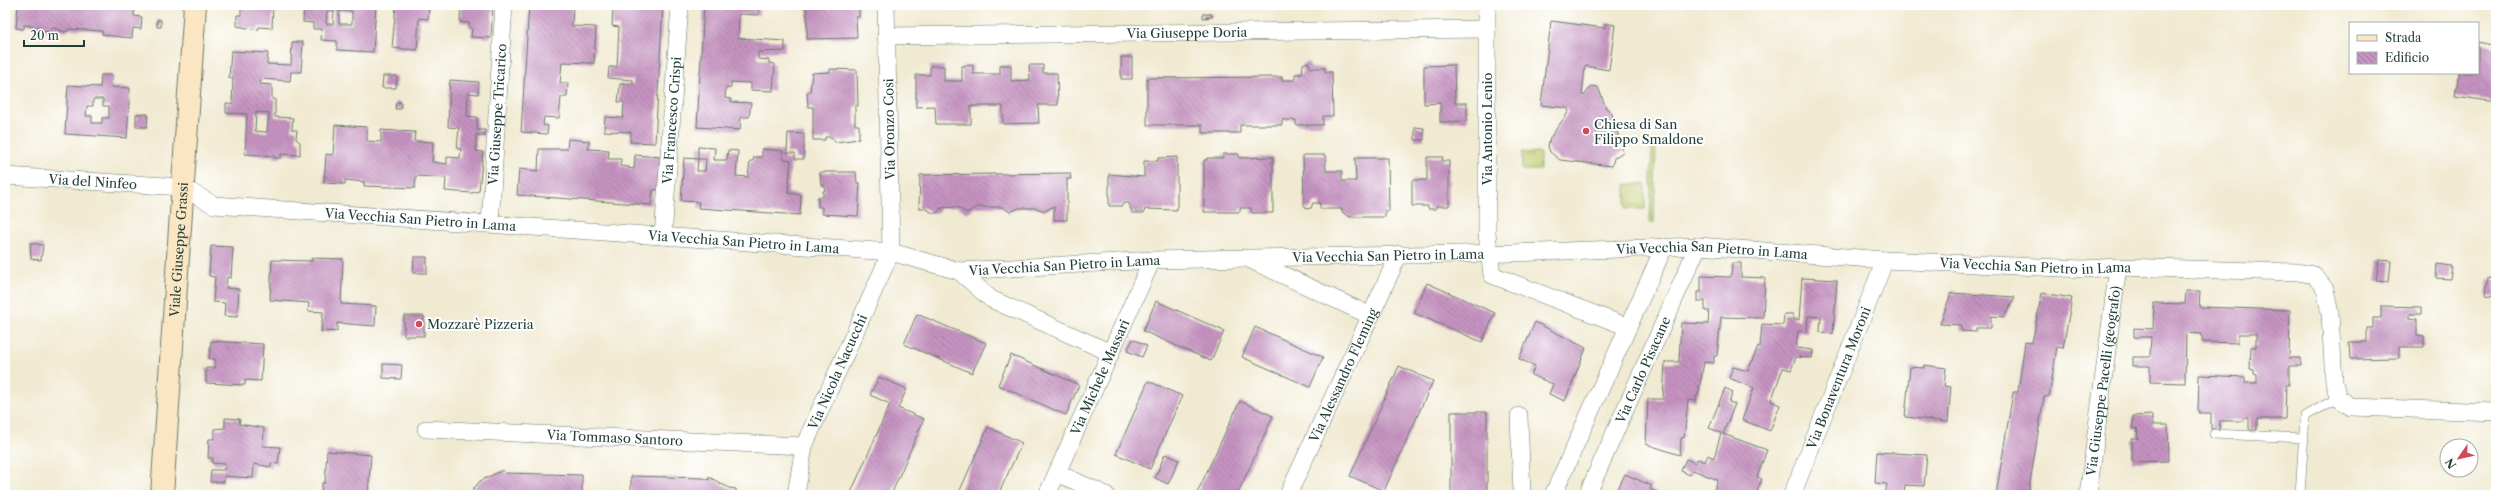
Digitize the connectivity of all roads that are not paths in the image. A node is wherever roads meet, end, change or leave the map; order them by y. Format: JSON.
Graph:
{"nodes":[{"id":1,"x":195,"y":5,"type":"edge"},
{"id":2,"x":504,"y":5,"type":"edge"},
{"id":3,"x":680,"y":5,"type":"edge"},
{"id":4,"x":886,"y":5,"type":"edge"},
{"id":5,"x":1487,"y":5,"type":"edge"},
{"id":6,"x":1487,"y":29,"type":"junction"},
{"id":7,"x":886,"y":36,"type":"junction"},
{"id":8,"x":5,"y":176,"type":"edge"},
{"id":9,"x":182,"y":187,"type":"junction"},
{"id":10,"x":490,"y":224,"type":"junction"},
{"id":11,"x":663,"y":236,"type":"junction"},
{"id":12,"x":1698,"y":246,"type":"junction"},
{"id":13,"x":1664,"y":247,"type":"junction"},
{"id":14,"x":891,"y":252,"type":"junction"},
{"id":15,"x":1488,"y":252,"type":"junction"},
{"id":16,"x":1399,"y":254,"type":"junction"},
{"id":17,"x":1247,"y":258,"type":"junction"},
{"id":18,"x":1152,"y":260,"type":"junction"},
{"id":19,"x":1885,"y":260,"type":"junction"},
{"id":20,"x":2118,"y":267,"type":"junction"},
{"id":21,"x":959,"y":270,"type":"junction"},
{"id":22,"x":1370,"y":316,"type":"junction"},
{"id":23,"x":1628,"y":327,"type":"junction"},
{"id":24,"x":1111,"y":353,"type":"junction"},
{"id":25,"x":2338,"y":398,"type":"junction"},
{"id":26,"x":2496,"y":412,"type":"edge"},
{"id":27,"x":1519,"y":416,"type":"dead end"},
{"id":28,"x":426,"y":429,"type":"dead end"},
{"id":29,"x":2214,"y":434,"type":"dead end"},
{"id":30,"x":2304,"y":438,"type":"junction"},
{"id":31,"x":804,"y":446,"type":"junction"},
{"id":32,"x":1057,"y":473,"type":"junction"},
{"id":33,"x":162,"y":495,"type":"edge"},
{"id":34,"x":796,"y":495,"type":"edge"},
{"id":35,"x":1047,"y":495,"type":"edge"},
{"id":36,"x":1106,"y":495,"type":"edge"},
{"id":37,"x":1288,"y":495,"type":"edge"},
{"id":38,"x":1522,"y":495,"type":"edge"},
{"id":39,"x":1553,"y":495,"type":"edge"},
{"id":40,"x":1588,"y":495,"type":"edge"},
{"id":41,"x":1792,"y":495,"type":"edge"},
{"id":42,"x":2088,"y":495,"type":"edge"},
{"id":43,"x":2300,"y":495,"type":"edge"}],
"edges":[{"from":1,"to":9,"type":"main road","name":"Viale Giuseppe Grassi"},
{"from":2,"to":10,"type":"street","name":"Via Giuseppe Tricarico"},
{"from":3,"to":11,"type":"street","name":"Via Francesco Crispi"},
{"from":4,"to":7,"type":"street","name":"Via Oronzo Cosi"},
{"from":5,"to":6,"type":"street","name":"Via Antonio Lenio"},
{"from":6,"to":7,"type":"street","name":"Via Giuseppe Doria"},
{"from":6,"to":15,"type":"street","name":"Via Antonio Lenio"},
{"from":7,"to":14,"type":"street","name":"Via Oronzo Cosi"},
{"from":8,"to":9,"type":"street","name":"Via del Ninfeo"},
{"from":9,"to":10,"type":"street","name":"Via Vecchia San Pietro in Lama"},
{"from":9,"to":33,"type":"main road","name":"Viale Giuseppe Grassi"},
{"from":10,"to":11,"type":"street","name":"Via Vecchia San Pietro in Lama"},
{"from":11,"to":14,"type":"street","name":"Via Vecchia San Pietro in Lama"},
{"from":12,"to":13,"type":"street","name":"Via Vecchia San Pietro in Lama"},
{"from":12,"to":19,"type":"street","name":"Via Vecchia San Pietro in Lama"},
{"from":12,"to":40,"type":"street","name":"Via Carlo Pisacane"},
{"from":13,"to":15,"type":"street","name":"Via Vecchia San Pietro in Lama"},
{"from":13,"to":23,"type":"street"},
{"from":14,"to":21,"type":"street","name":"Via Vecchia San Pietro in Lama"},
{"from":14,"to":31,"type":"street","name":"Via Nicola Nacucchi"},
{"from":15,"to":16,"type":"street","name":"Via Vecchia San Pietro in Lama"},
{"from":15,"to":23,"type":"street","name":"Via Antonio Lenio"},
{"from":16,"to":17,"type":"street","name":"Via Vecchia San Pietro in Lama"},
{"from":16,"to":22,"type":"street","name":"Via Alessandro Fleming"},
{"from":17,"to":18,"type":"street","name":"Via Vecchia San Pietro in Lama"},
{"from":17,"to":22,"type":"street"},
{"from":18,"to":21,"type":"street","name":"Via Vecchia San Pietro in Lama"},
{"from":18,"to":24,"type":"street","name":"Via Michele Massari"},
{"from":19,"to":20,"type":"street","name":"Via Vecchia San Pietro in Lama"},
{"from":19,"to":41,"type":"street","name":"Via Bonaventura Moroni"},
{"from":20,"to":25,"type":"street","name":"Via Vecchia San Pietro in Lama"},
{"from":20,"to":42,"type":"street","name":"Via Giuseppe Pacelli (geografo)"},
{"from":21,"to":24,"type":"street"},
{"from":22,"to":37,"type":"street","name":"Via Alessandro Fleming"},
{"from":23,"to":39,"type":"street"},
{"from":24,"to":32,"type":"street","name":"Via Michele Massari"},
{"from":25,"to":26,"type":"street"},
{"from":25,"to":30,"type":"lane"},
{"from":27,"to":38,"type":"street"},
{"from":28,"to":31,"type":"street","name":"Via Tommaso Santoro"},
{"from":29,"to":30,"type":"lane"},
{"from":30,"to":43,"type":"lane"},
{"from":31,"to":34,"type":"street","name":"Via Nicola Nacucchi"},
{"from":32,"to":35,"type":"street","name":"Via Michele Massari"},
{"from":32,"to":36,"type":"street"}]}
